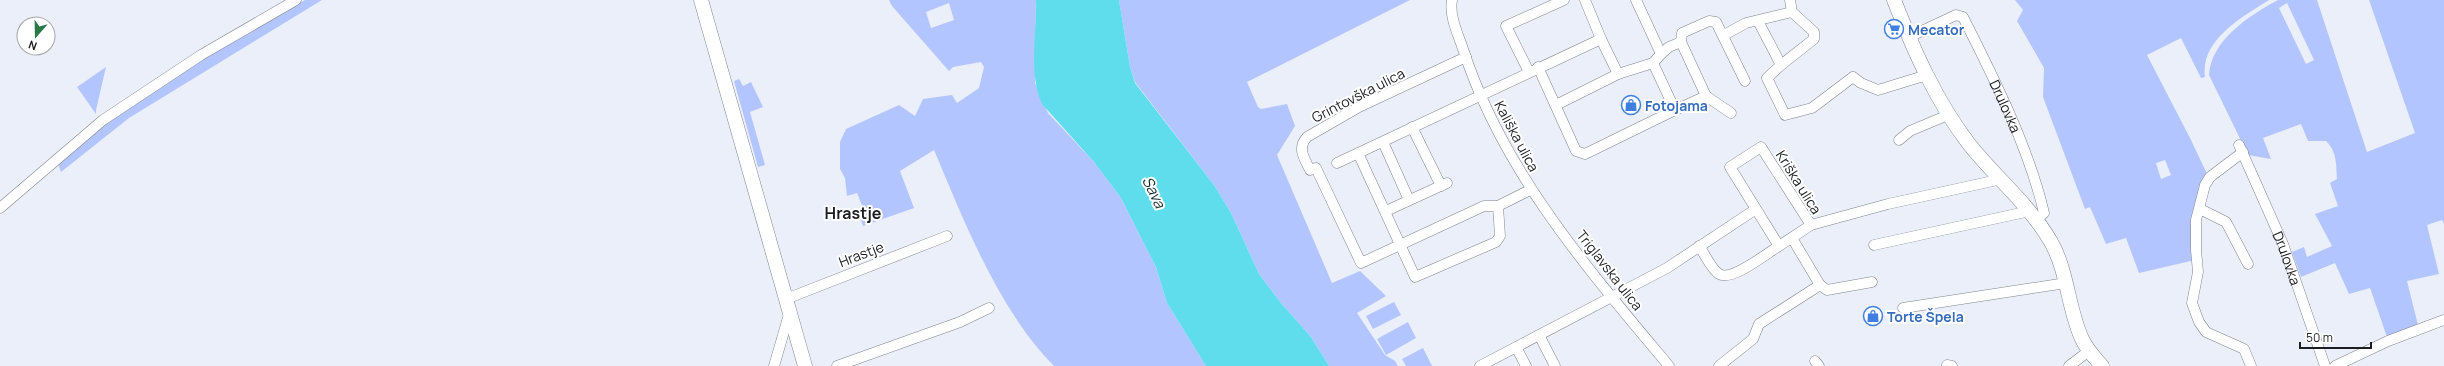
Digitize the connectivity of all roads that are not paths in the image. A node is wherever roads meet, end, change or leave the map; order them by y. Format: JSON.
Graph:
{"nodes":[{"id":1,"x":296,"y":0,"type":"edge"},
{"id":2,"x":701,"y":0,"type":"edge"},
{"id":3,"x":1452,"y":0,"type":"edge"},
{"id":4,"x":1564,"y":0,"type":"edge"},
{"id":5,"x":1636,"y":0,"type":"edge"},
{"id":6,"x":1790,"y":0,"type":"edge"},
{"id":7,"x":1894,"y":0,"type":"edge"},
{"id":8,"x":1587,"y":1,"type":"edge"},
{"id":9,"x":1792,"y":12,"type":"junction"},
{"id":10,"x":1758,"y":21,"type":"junction"},
{"id":11,"x":1724,"y":35,"type":"junction"},
{"id":12,"x":1909,"y":37,"type":"junction"},
{"id":13,"x":1601,"y":39,"type":"junction"},
{"id":14,"x":1681,"y":42,"type":"junction"},
{"id":15,"x":1661,"y":54,"type":"junction"},
{"id":16,"x":1466,"y":57,"type":"junction"},
{"id":17,"x":1653,"y":63,"type":"junction"},
{"id":18,"x":1781,"y":64,"type":"junction"},
{"id":19,"x":1534,"y":69,"type":"junction"},
{"id":20,"x":1618,"y":74,"type":"junction"},
{"id":21,"x":1927,"y":75,"type":"junction"},
{"id":22,"x":1746,"y":81,"type":"dead end"},
{"id":23,"x":1480,"y":95,"type":"junction"},
{"id":24,"x":1706,"y":96,"type":"junction"},
{"id":25,"x":1556,"y":104,"type":"junction"},
{"id":26,"x":1675,"y":110,"type":"junction"},
{"id":27,"x":1732,"y":113,"type":"dead end"},
{"id":28,"x":1948,"y":115,"type":"junction"},
{"id":29,"x":1412,"y":127,"type":"junction"},
{"id":30,"x":1899,"y":140,"type":"dead end"},
{"id":31,"x":1383,"y":142,"type":"junction"},
{"id":32,"x":1358,"y":154,"type":"junction"},
{"id":33,"x":1337,"y":163,"type":"dead end"},
{"id":34,"x":2002,"y":179,"type":"junction"},
{"id":35,"x":1530,"y":190,"type":"junction"},
{"id":36,"x":1409,"y":200,"type":"junction"},
{"id":37,"x":1498,"y":206,"type":"junction"},
{"id":38,"x":0,"y":208,"type":"edge"},
{"id":39,"x":1756,"y":209,"type":"junction"},
{"id":40,"x":2200,"y":209,"type":"junction"},
{"id":41,"x":1386,"y":211,"type":"junction"},
{"id":42,"x":2034,"y":215,"type":"junction"},
{"id":43,"x":1811,"y":225,"type":"junction"},
{"id":44,"x":947,"y":236,"type":"dead end"},
{"id":45,"x":1792,"y":238,"type":"junction"},
{"id":46,"x":1400,"y":245,"type":"junction"},
{"id":47,"x":1874,"y":245,"type":"dead end"},
{"id":48,"x":1699,"y":246,"type":"junction"},
{"id":49,"x":1779,"y":246,"type":"junction"},
{"id":50,"x":2248,"y":264,"type":"dead end"},
{"id":51,"x":1872,"y":282,"type":"dead end"},
{"id":52,"x":2066,"y":283,"type":"junction"},
{"id":53,"x":1820,"y":285,"type":"junction"},
{"id":54,"x":1611,"y":296,"type":"junction"},
{"id":55,"x":788,"y":305,"type":"junction"},
{"id":56,"x":989,"y":308,"type":"dead end"},
{"id":57,"x":1903,"y":308,"type":"dead end"},
{"id":58,"x":2444,"y":320,"type":"edge"},
{"id":59,"x":1538,"y":335,"type":"junction"},
{"id":60,"x":1516,"y":347,"type":"junction"},
{"id":61,"x":2089,"y":351,"type":"junction"},
{"id":62,"x":774,"y":366,"type":"edge"},
{"id":63,"x":805,"y":366,"type":"edge"},
{"id":64,"x":838,"y":366,"type":"edge"},
{"id":65,"x":1480,"y":366,"type":"edge"},
{"id":66,"x":1526,"y":366,"type":"edge"},
{"id":67,"x":1555,"y":366,"type":"edge"},
{"id":68,"x":1670,"y":366,"type":"edge"},
{"id":69,"x":1718,"y":366,"type":"edge"},
{"id":70,"x":2069,"y":366,"type":"edge"},
{"id":71,"x":2102,"y":366,"type":"edge"},
{"id":72,"x":2251,"y":366,"type":"edge"},
{"id":73,"x":2325,"y":366,"type":"edge"},
{"id":74,"x":2335,"y":366,"type":"edge"}],
"edges":[{"from":1,"to":38,"type":"street"},
{"from":2,"to":55,"type":"street"},
{"from":3,"to":16,"type":"street","name":"Kališka ulica"},
{"from":4,"to":19,"type":"street"},
{"from":5,"to":15,"type":"street"},
{"from":6,"to":9,"type":"street"},
{"from":7,"to":12,"type":"street"},
{"from":8,"to":13,"type":"street"},
{"from":9,"to":10,"type":"street"},
{"from":9,"to":18,"type":"street"},
{"from":10,"to":11,"type":"street"},
{"from":10,"to":18,"type":"street"},
{"from":11,"to":14,"type":"street"},
{"from":11,"to":22,"type":"street"},
{"from":12,"to":21,"type":"street"},
{"from":12,"to":42,"type":"street","name":"Drulovka"},
{"from":13,"to":19,"type":"street","name":"Kališka ulica"},
{"from":13,"to":20,"type":"street"},
{"from":14,"to":15,"type":"street"},
{"from":14,"to":24,"type":"street"},
{"from":15,"to":17,"type":"street"},
{"from":16,"to":23,"type":"street","name":"Kališka ulica"},
{"from":16,"to":46,"type":"street","name":"Grintovška ulica"},
{"from":17,"to":20,"type":"street"},
{"from":17,"to":26,"type":"street"},
{"from":18,"to":21,"type":"street"},
{"from":19,"to":23,"type":"street","name":"Kališka ulica"},
{"from":19,"to":25,"type":"street"},
{"from":20,"to":25,"type":"street"},
{"from":21,"to":28,"type":"street"},
{"from":23,"to":29,"type":"street"},
{"from":23,"to":35,"type":"street","name":"Kališka ulica"},
{"from":24,"to":26,"type":"street"},
{"from":24,"to":27,"type":"street"},
{"from":25,"to":26,"type":"street"},
{"from":28,"to":30,"type":"street"},
{"from":28,"to":34,"type":"street"},
{"from":29,"to":31,"type":"street"},
{"from":29,"to":36,"type":"street"},
{"from":31,"to":32,"type":"street"},
{"from":31,"to":36,"type":"street"},
{"from":32,"to":33,"type":"street"},
{"from":32,"to":41,"type":"street"},
{"from":34,"to":42,"type":"street"},
{"from":34,"to":43,"type":"street"},
{"from":35,"to":37,"type":"street","name":"Grintovška ulica"},
{"from":35,"to":54,"type":"street","name":"Triglavska ulica"},
{"from":36,"to":41,"type":"street"},
{"from":37,"to":46,"type":"street","name":"Grintovška ulica"},
{"from":37,"to":46,"type":"street"},
{"from":39,"to":43,"type":"street","name":"Kriška ulica"},
{"from":39,"to":48,"type":"street"},
{"from":39,"to":49,"type":"street","name":"Kriška ulica"},
{"from":40,"to":50,"type":"street"},
{"from":40,"to":72,"type":"street","name":"Drulovka"},
{"from":40,"to":73,"type":"street","name":"Drulovka"},
{"from":41,"to":46,"type":"street"},
{"from":42,"to":47,"type":"street"},
{"from":42,"to":52,"type":"street"},
{"from":43,"to":45,"type":"street","name":"Kriška ulica"},
{"from":44,"to":55,"type":"street","name":"Hrastje"},
{"from":45,"to":49,"type":"street","name":"Kriška ulica"},
{"from":45,"to":53,"type":"street"},
{"from":48,"to":49,"type":"street","name":"Kriška ulica"},
{"from":48,"to":54,"type":"street"},
{"from":51,"to":53,"type":"street"},
{"from":52,"to":57,"type":"street"},
{"from":52,"to":61,"type":"street"},
{"from":53,"to":69,"type":"street"},
{"from":54,"to":59,"type":"street"},
{"from":54,"to":68,"type":"street","name":"Triglavska ulica"},
{"from":55,"to":62,"type":"street"},
{"from":55,"to":63,"type":"street"},
{"from":56,"to":64,"type":"street"},
{"from":58,"to":74,"type":"street"},
{"from":59,"to":60,"type":"street"},
{"from":59,"to":67,"type":"street"},
{"from":60,"to":65,"type":"street"},
{"from":60,"to":66,"type":"street"},
{"from":61,"to":70,"type":"street"},
{"from":61,"to":71,"type":"street"}]}
